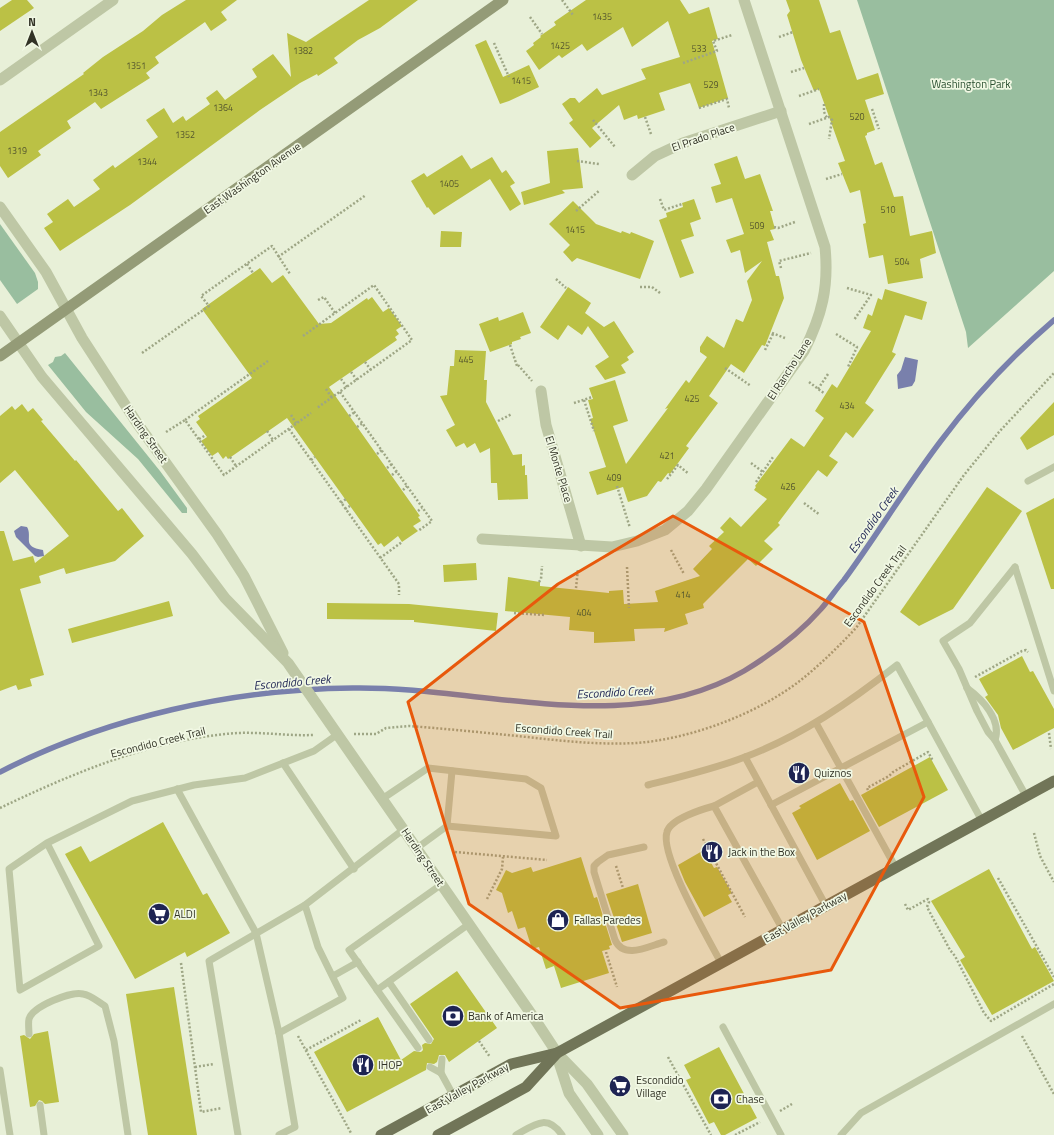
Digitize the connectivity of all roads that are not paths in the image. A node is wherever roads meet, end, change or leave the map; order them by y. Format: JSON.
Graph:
{"nodes":[{"id":1,"x":113,"y":0,"type":"edge"},
{"id":2,"x":504,"y":0,"type":"edge"},
{"id":3,"x":744,"y":0,"type":"edge"},
{"id":4,"x":0,"y":80,"type":"edge"},
{"id":5,"x":781,"y":112,"type":"junction"},
{"id":6,"x":632,"y":175,"type":"dead end"},
{"id":7,"x":0,"y":207,"type":"edge"},
{"id":8,"x":66,"y":309,"type":"junction"},
{"id":9,"x":0,"y":316,"type":"edge"},
{"id":10,"x":18,"y":343,"type":"junction"},
{"id":11,"x":0,"y":356,"type":"edge"},
{"id":12,"x":541,"y":391,"type":"road end"},
{"id":13,"x":1054,"y":467,"type":"edge"},
{"id":14,"x":1028,"y":481,"type":"dead end"},
{"id":15,"x":482,"y":539,"type":"dead end"},
{"id":16,"x":581,"y":546,"type":"junction"},
{"id":17,"x":288,"y":663,"type":"junction"},
{"id":18,"x":1054,"y":691,"type":"edge"},
{"id":19,"x":928,"y":722,"type":"junction"},
{"id":20,"x":816,"y":723,"type":"junction"},
{"id":21,"x":336,"y":731,"type":"junction"},
{"id":22,"x":745,"y":757,"type":"junction"},
{"id":23,"x":283,"y":763,"type":"junction"},
{"id":24,"x":841,"y":768,"type":"junction"},
{"id":25,"x":452,"y":771,"type":"junction"},
{"id":26,"x":1054,"y":781,"type":"edge"},
{"id":27,"x":758,"y":782,"type":"junction"},
{"id":28,"x":648,"y":785,"type":"dead end"},
{"id":29,"x":177,"y":789,"type":"junction"},
{"id":30,"x":1026,"y":796,"type":"junction"},
{"id":31,"x":382,"y":799,"type":"junction"},
{"id":32,"x":771,"y":805,"type":"junction"},
{"id":33,"x":714,"y":806,"type":"junction"},
{"id":34,"x":982,"y":821,"type":"junction"},
{"id":35,"x":447,"y":826,"type":"junction"},
{"id":36,"x":404,"y":829,"type":"junction"},
{"id":37,"x":47,"y":843,"type":"junction"},
{"id":38,"x":644,"y":847,"type":"dead end"},
{"id":39,"x":417,"y":848,"type":"junction"},
{"id":40,"x":896,"y":868,"type":"junction"},
{"id":41,"x":354,"y":869,"type":"junction"},
{"id":42,"x":442,"y":884,"type":"junction"},
{"id":43,"x":305,"y":905,"type":"junction"},
{"id":44,"x":826,"y":906,"type":"junction"},
{"id":45,"x":469,"y":924,"type":"junction"},
{"id":46,"x":783,"y":930,"type":"junction"},
{"id":47,"x":256,"y":933,"type":"junction"},
{"id":48,"x":664,"y":942,"type":"dead end"},
{"id":49,"x":358,"y":962,"type":"junction"},
{"id":50,"x":721,"y":963,"type":"junction"},
{"id":51,"x":333,"y":976,"type":"junction"},
{"id":52,"x":389,"y":982,"type":"junction"},
{"id":53,"x":377,"y":990,"type":"junction"},
{"id":54,"x":1054,"y":1004,"type":"edge"},
{"id":55,"x":723,"y":1027,"type":"dead end"},
{"id":56,"x":279,"y":1033,"type":"junction"},
{"id":57,"x":29,"y":1034,"type":"dead end"},
{"id":58,"x":430,"y":1040,"type":"dead end"},
{"id":59,"x":418,"y":1048,"type":"dead end"},
{"id":60,"x":557,"y":1053,"type":"junction"},
{"id":61,"x":442,"y":1058,"type":"dead end"},
{"id":62,"x":430,"y":1067,"type":"dead end"},
{"id":63,"x":0,"y":1070,"type":"edge"},
{"id":64,"x":440,"y":1072,"type":"junction"},
{"id":65,"x":453,"y":1095,"type":"junction"},
{"id":66,"x":40,"y":1105,"type":"dead end"},
{"id":67,"x":10,"y":1135,"type":"edge"},
{"id":68,"x":44,"y":1135,"type":"edge"},
{"id":69,"x":128,"y":1135,"type":"edge"},
{"id":70,"x":238,"y":1135,"type":"edge"},
{"id":71,"x":279,"y":1135,"type":"edge"},
{"id":72,"x":381,"y":1135,"type":"edge"},
{"id":73,"x":438,"y":1135,"type":"edge"},
{"id":74,"x":516,"y":1135,"type":"edge"},
{"id":75,"x":562,"y":1135,"type":"edge"},
{"id":76,"x":598,"y":1135,"type":"edge"},
{"id":77,"x":623,"y":1135,"type":"edge"},
{"id":78,"x":781,"y":1135,"type":"edge"},
{"id":79,"x":841,"y":1135,"type":"edge"}],
"edges":[{"from":1,"to":4,"type":"street"},
{"from":2,"to":8,"type":"main road","name":"East Washington Avenue"},
{"from":3,"to":5,"type":"street","name":"El Rancho Lane"},
{"from":5,"to":6,"type":"street","name":"El Prado Place"},
{"from":5,"to":16,"type":"street","name":"El Rancho Lane"},
{"from":7,"to":8,"type":"street","name":"Harding Street"},
{"from":8,"to":10,"type":"main road","name":"East Washington Avenue"},
{"from":8,"to":17,"type":"street","name":"Harding Street"},
{"from":9,"to":10,"type":"street","name":"Harding Street"},
{"from":10,"to":11,"type":"main road","name":"East Washington Avenue"},
{"from":10,"to":17,"type":"street","name":"Harding Street"},
{"from":12,"to":16,"type":"street","name":"El Monte Place"},
{"from":13,"to":14,"type":"lane"},
{"from":15,"to":16,"type":"street","name":"El Rancho Lane"},
{"from":17,"to":21,"type":"street","name":"Harding Street"},
{"from":18,"to":30,"type":"lane"},
{"from":19,"to":20,"type":"lane"},
{"from":19,"to":24,"type":"lane"},
{"from":19,"to":34,"type":"lane"},
{"from":20,"to":22,"type":"lane"},
{"from":20,"to":24,"type":"lane"},
{"from":21,"to":23,"type":"lane"},
{"from":21,"to":31,"type":"street","name":"Harding Street"},
{"from":22,"to":27,"type":"lane"},
{"from":22,"to":28,"type":"lane"},
{"from":23,"to":29,"type":"lane"},
{"from":23,"to":41,"type":"lane"},
{"from":24,"to":32,"type":"lane"},
{"from":24,"to":40,"type":"lane"},
{"from":25,"to":31,"type":"lane"},
{"from":25,"to":35,"type":"lane"},
{"from":25,"to":35,"type":"lane"},
{"from":26,"to":30,"type":"main road","name":"East Valley Parkway"},
{"from":27,"to":32,"type":"lane"},
{"from":27,"to":33,"type":"lane"},
{"from":29,"to":37,"type":"lane"},
{"from":29,"to":47,"type":"lane"},
{"from":30,"to":34,"type":"main road","name":"East Valley Parkway"},
{"from":31,"to":36,"type":"street","name":"Harding Street"},
{"from":32,"to":44,"type":"lane"},
{"from":33,"to":46,"type":"lane"},
{"from":33,"to":50,"type":"lane"},
{"from":34,"to":40,"type":"main road","name":"East Valley Parkway"},
{"from":35,"to":39,"type":"lane"},
{"from":36,"to":39,"type":"street","name":"Harding Street"},
{"from":36,"to":41,"type":"lane"},
{"from":37,"to":37,"type":"lane"},
{"from":38,"to":48,"type":"lane"},
{"from":39,"to":42,"type":"street","name":"Harding Street"},
{"from":40,"to":44,"type":"main road","name":"East Valley Parkway"},
{"from":41,"to":43,"type":"lane"},
{"from":42,"to":45,"type":"street","name":"Harding Street"},
{"from":42,"to":49,"type":"lane"},
{"from":43,"to":47,"type":"lane"},
{"from":43,"to":51,"type":"lane"},
{"from":44,"to":46,"type":"main road","name":"East Valley Parkway"},
{"from":45,"to":52,"type":"lane"},
{"from":45,"to":60,"type":"street","name":"Harding Street"},
{"from":46,"to":50,"type":"main road","name":"East Valley Parkway"},
{"from":47,"to":56,"type":"lane"},
{"from":47,"to":70,"type":"lane"},
{"from":49,"to":51,"type":"lane"},
{"from":49,"to":53,"type":"lane"},
{"from":50,"to":60,"type":"main road","name":"East Valley Parkway"},
{"from":51,"to":56,"type":"lane"},
{"from":52,"to":53,"type":"lane"},
{"from":52,"to":58,"type":"lane"},
{"from":53,"to":59,"type":"lane"},
{"from":54,"to":79,"type":"lane"},
{"from":55,"to":78,"type":"lane"},
{"from":56,"to":71,"type":"lane"},
{"from":57,"to":69,"type":"lane"},
{"from":60,"to":65,"type":"main road","name":"East Valley Parkway"},
{"from":60,"to":73,"type":"main road","name":"East Valley Parkway"},
{"from":60,"to":76,"type":"street"},
{"from":60,"to":77,"type":"street"},
{"from":61,"to":64,"type":"lane"},
{"from":62,"to":64,"type":"lane"},
{"from":63,"to":67,"type":"lane"},
{"from":64,"to":65,"type":"lane"},
{"from":65,"to":72,"type":"main road","name":"East Valley Parkway"},
{"from":66,"to":68,"type":"lane"},
{"from":74,"to":75,"type":"lane"}]}
